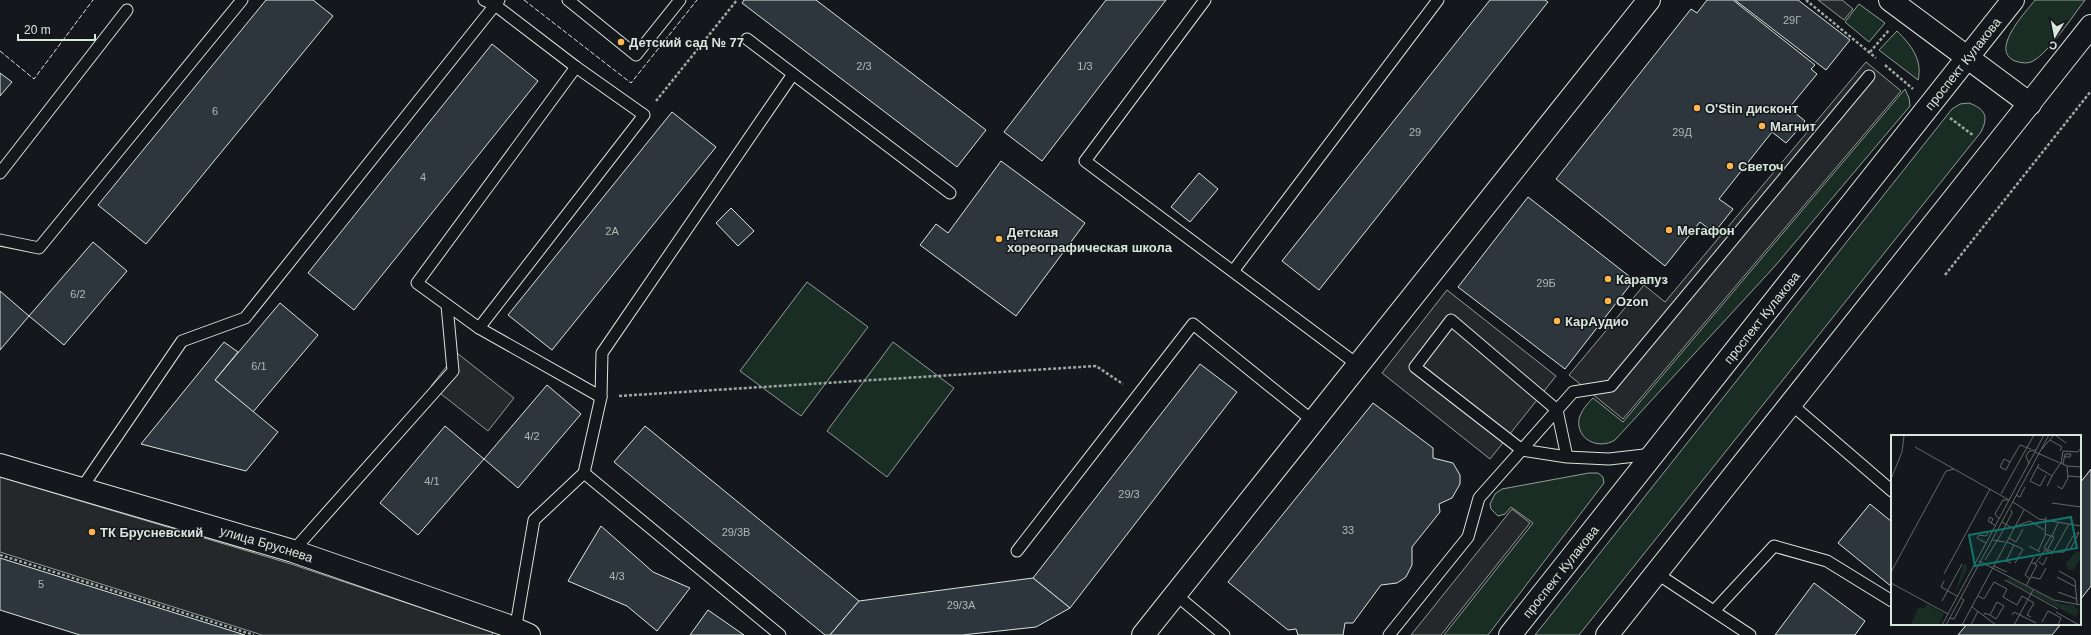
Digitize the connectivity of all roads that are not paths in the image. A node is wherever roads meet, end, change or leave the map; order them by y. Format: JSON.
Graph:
{"nodes":[{"id":1,"x":242,"y":0,"type":"edge"},
{"id":2,"x":484,"y":0,"type":"edge"},
{"id":3,"x":568,"y":0,"type":"edge"},
{"id":4,"x":680,"y":0,"type":"edge"},
{"id":5,"x":1205,"y":0,"type":"edge"},
{"id":6,"x":1438,"y":0,"type":"edge"},
{"id":7,"x":1649,"y":0,"type":"edge"},
{"id":8,"x":1890,"y":0,"type":"edge"},
{"id":9,"x":2013,"y":0,"type":"edge"},
{"id":10,"x":497,"y":2,"type":"edge"},
{"id":11,"x":127,"y":10,"type":"dead end"},
{"id":12,"x":2091,"y":26,"type":"edge"},
{"id":13,"x":747,"y":39,"type":"dead end"},
{"id":14,"x":1967,"y":59,"type":"junction"},
{"id":15,"x":576,"y":67,"type":"junction"},
{"id":16,"x":793,"y":74,"type":"junction"},
{"id":17,"x":1869,"y":76,"type":"dead end"},
{"id":18,"x":2030,"y":104,"type":"junction"},
{"id":19,"x":0,"y":173,"type":"edge"},
{"id":20,"x":950,"y":193,"type":"dead end"},
{"id":21,"x":0,"y":240,"type":"edge"},
{"id":22,"x":1234,"y":270,"type":"junction"},
{"id":23,"x":447,"y":305,"type":"junction"},
{"id":24,"x":479,"y":328,"type":"junction"},
{"id":25,"x":1358,"y":365,"type":"junction"},
{"id":26,"x":601,"y":397,"type":"junction"},
{"id":27,"x":1791,"y":404,"type":"junction"},
{"id":28,"x":1557,"y":410,"type":"junction"},
{"id":29,"x":1314,"y":421,"type":"junction"},
{"id":30,"x":1522,"y":450,"type":"junction"},
{"id":31,"x":1654,"y":454,"type":"junction"},
{"id":32,"x":1567,"y":457,"type":"junction"},
{"id":33,"x":0,"y":465,"type":"edge"},
{"id":34,"x":584,"y":473,"type":"junction"},
{"id":35,"x":81,"y":489,"type":"junction"},
{"id":36,"x":1891,"y":490,"type":"edge"},
{"id":37,"x":293,"y":551,"type":"junction"},
{"id":38,"x":1017,"y":551,"type":"dead end"},
{"id":39,"x":1656,"y":573,"type":"junction"},
{"id":40,"x":1175,"y":594,"type":"junction"},
{"id":41,"x":1891,"y":600,"type":"edge"},
{"id":42,"x":1714,"y":611,"type":"junction"},
{"id":43,"x":520,"y":633,"type":"edge"},
{"id":44,"x":780,"y":635,"type":"edge"},
{"id":45,"x":1143,"y":635,"type":"edge"},
{"id":46,"x":1224,"y":635,"type":"edge"},
{"id":47,"x":1389,"y":635,"type":"edge"},
{"id":48,"x":1510,"y":635,"type":"edge"},
{"id":49,"x":1607,"y":635,"type":"edge"},
{"id":50,"x":1750,"y":635,"type":"edge"}],
"edges":[{"from":1,"to":21,"type":"lane"},
{"from":2,"to":10,"type":"lane"},
{"from":3,"to":4,"type":"lane"},
{"from":5,"to":22,"type":"lane"},
{"from":6,"to":22,"type":"lane"},
{"from":7,"to":25,"type":"main road"},
{"from":8,"to":14,"type":"main road"},
{"from":9,"to":14,"type":"main road","name":"проспект Кулакова"},
{"from":10,"to":15,"type":"lane"},
{"from":10,"to":35,"type":"lane"},
{"from":11,"to":19,"type":"lane"},
{"from":12,"to":18,"type":"main road"},
{"from":13,"to":16,"type":"lane"},
{"from":14,"to":18,"type":"main road"},
{"from":14,"to":31,"type":"main road","name":"проспект Кулакова"},
{"from":15,"to":23,"type":"lane"},
{"from":15,"to":24,"type":"lane"},
{"from":16,"to":20,"type":"lane"},
{"from":16,"to":26,"type":"lane"},
{"from":17,"to":28,"type":"lane"},
{"from":18,"to":27,"type":"main road"},
{"from":22,"to":25,"type":"lane"},
{"from":23,"to":24,"type":"lane"},
{"from":23,"to":37,"type":"lane"},
{"from":24,"to":26,"type":"lane"},
{"from":25,"to":29,"type":"main road"},
{"from":26,"to":34,"type":"lane"},
{"from":27,"to":36,"type":"lane"},
{"from":27,"to":39,"type":"main road"},
{"from":28,"to":30,"type":"lane"},
{"from":28,"to":30,"type":"lane"},
{"from":28,"to":32,"type":"lane"},
{"from":29,"to":38,"type":"lane"},
{"from":29,"to":40,"type":"main road"},
{"from":30,"to":32,"type":"lane"},
{"from":30,"to":47,"type":"lane"},
{"from":31,"to":32,"type":"lane"},
{"from":31,"to":48,"type":"main road","name":"проспект Кулакова"},
{"from":33,"to":35,"type":"main road","name":"улица Бруснева"},
{"from":34,"to":43,"type":"lane"},
{"from":34,"to":44,"type":"lane"},
{"from":35,"to":37,"type":"main road","name":"улица Бруснева"},
{"from":37,"to":43,"type":"main road","name":"улица Бруснева"},
{"from":39,"to":42,"type":"lane"},
{"from":39,"to":49,"type":"main road"},
{"from":40,"to":45,"type":"main road"},
{"from":40,"to":46,"type":"lane"},
{"from":41,"to":42,"type":"lane"},
{"from":42,"to":50,"type":"lane"}]}
